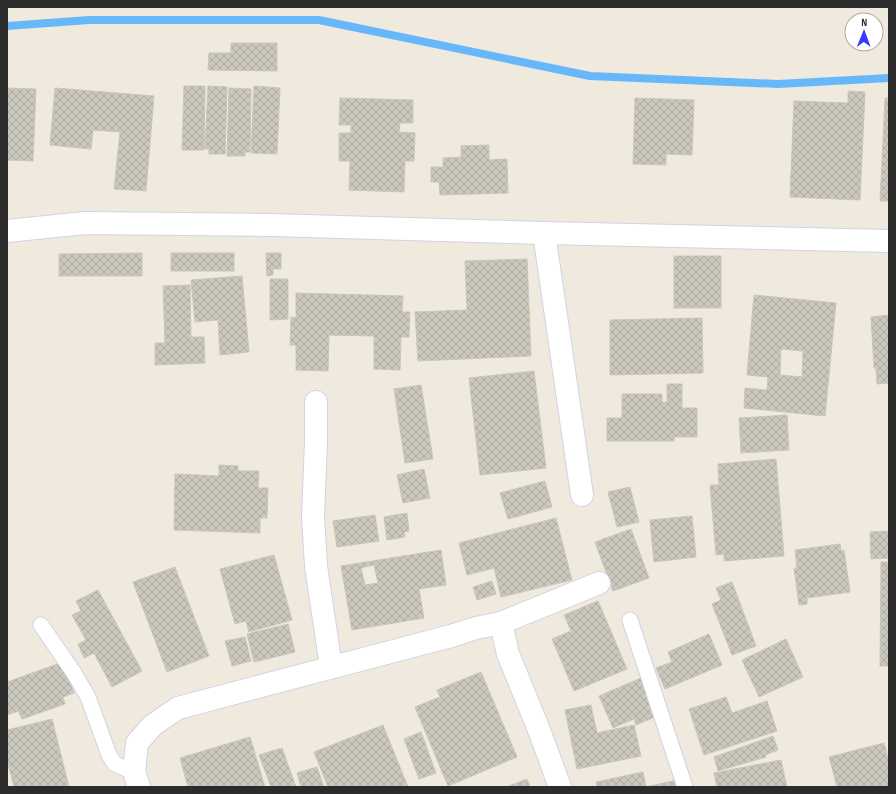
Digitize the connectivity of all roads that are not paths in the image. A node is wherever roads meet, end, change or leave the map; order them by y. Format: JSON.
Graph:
{"nodes":[{"id":1,"x":7,"y":231,"type":"edge"},
{"id":2,"x":544,"y":234,"type":"junction"},
{"id":3,"x":889,"y":240,"type":"edge"},
{"id":4,"x":316,"y":402,"type":"dead end"},
{"id":5,"x":582,"y":495,"type":"dead end"},
{"id":6,"x":599,"y":583,"type":"dead end"},
{"id":7,"x":630,"y":620,"type":"dead end"},
{"id":8,"x":501,"y":623,"type":"junction"},
{"id":9,"x":41,"y":624,"type":"dead end"},
{"id":10,"x":331,"y":667,"type":"junction"},
{"id":11,"x":137,"y":780,"type":"edge"},
{"id":12,"x":560,"y":787,"type":"edge"},
{"id":13,"x":686,"y":787,"type":"edge"}],
"edges":[{"from":1,"to":2,"type":"street"},
{"from":2,"to":3,"type":"street"},
{"from":2,"to":5,"type":"street"},
{"from":4,"to":10,"type":"street"},
{"from":6,"to":8,"type":"street"},
{"from":7,"to":13,"type":"lane"},
{"from":8,"to":10,"type":"street"},
{"from":8,"to":12,"type":"street"},
{"from":9,"to":11,"type":"lane"},
{"from":10,"to":11,"type":"street"}]}
